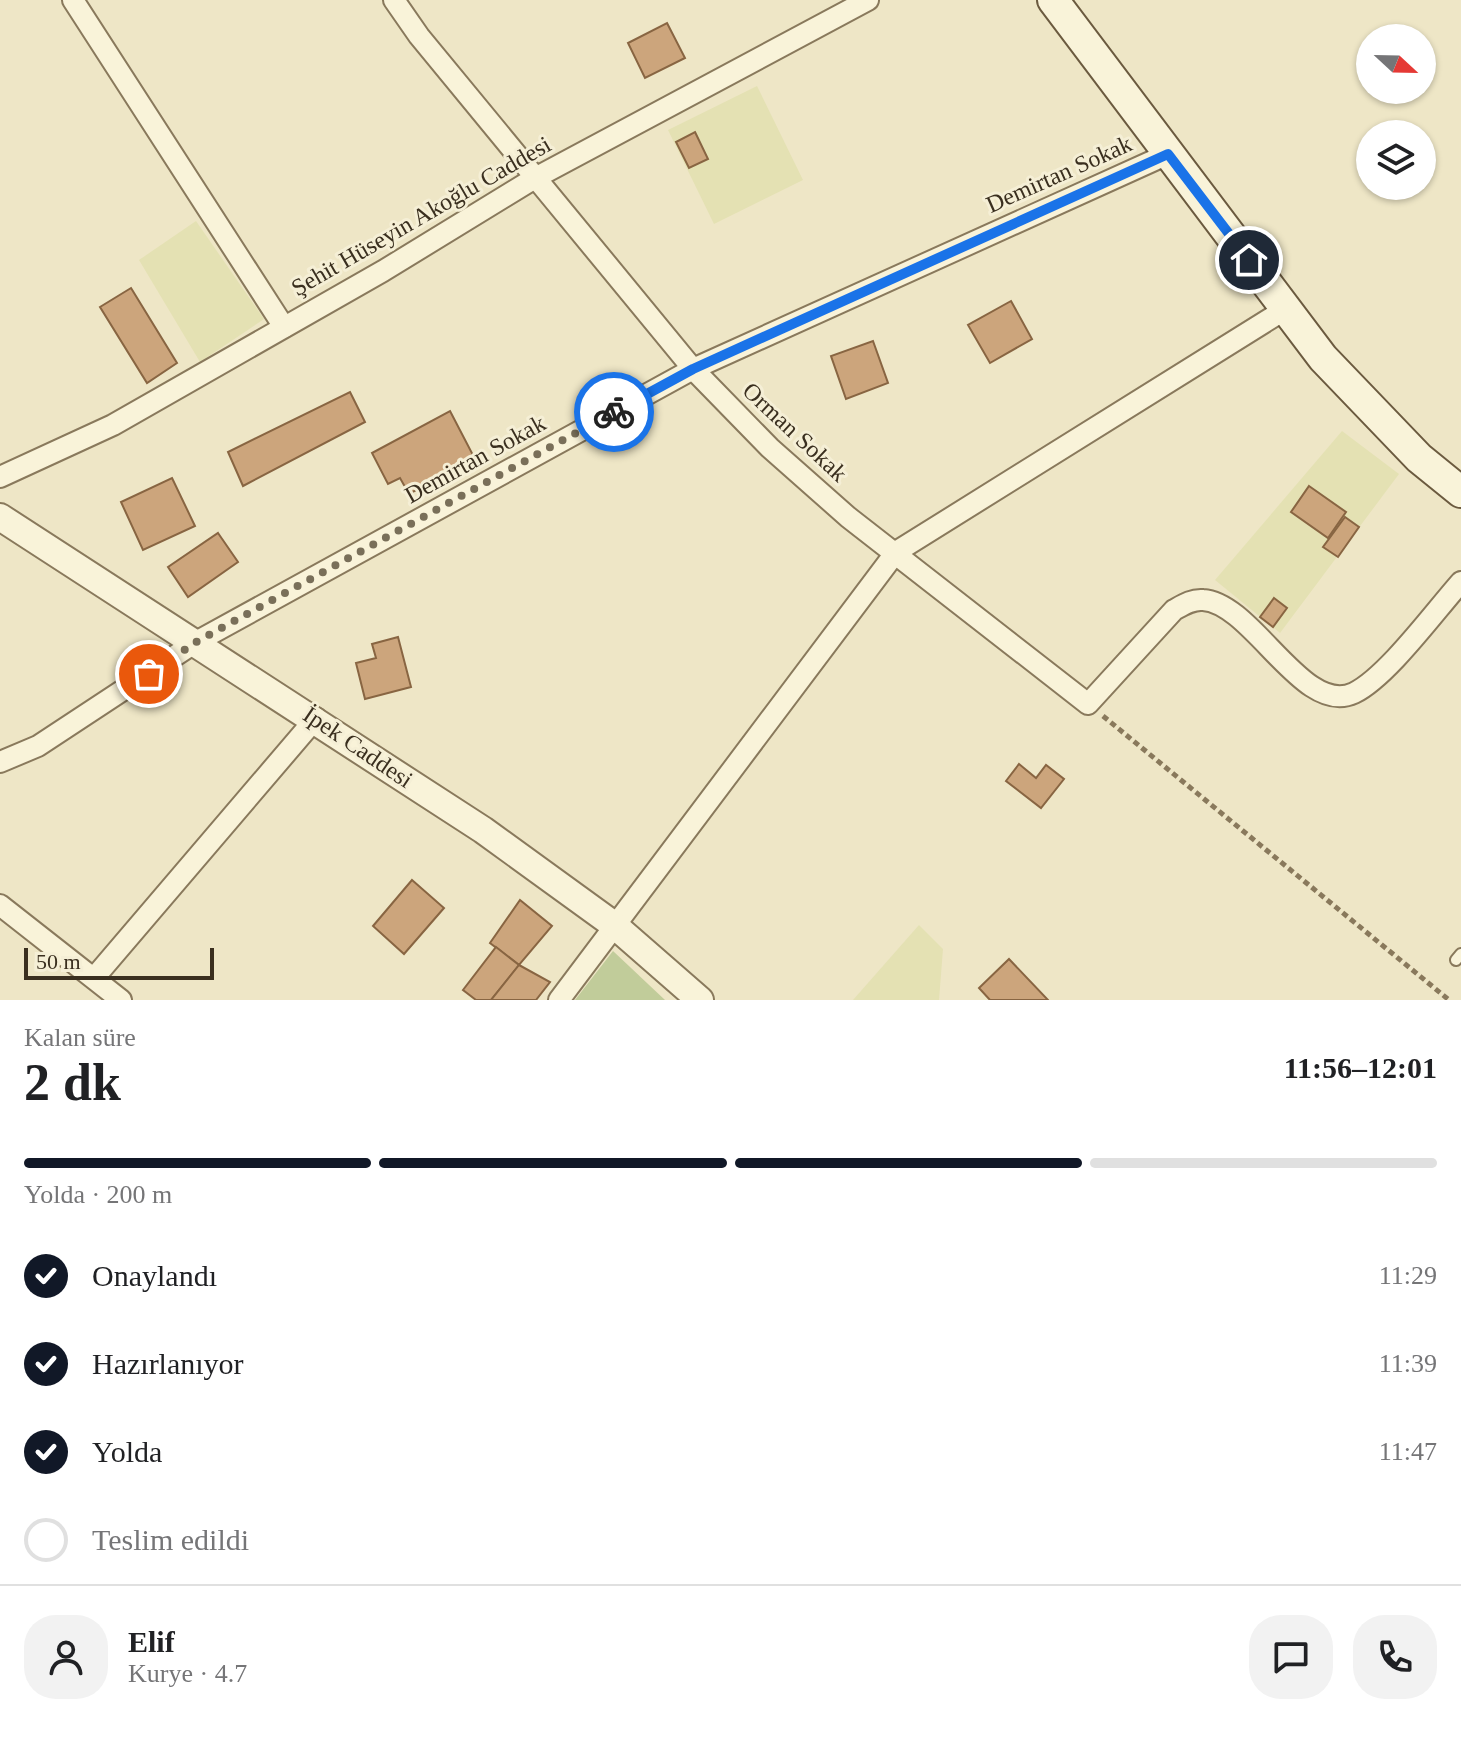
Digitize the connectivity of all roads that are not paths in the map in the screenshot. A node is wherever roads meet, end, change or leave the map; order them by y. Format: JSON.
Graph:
{"nodes":[{"id":1,"x":73,"y":0,"type":"edge"},
{"id":2,"x":394,"y":0,"type":"edge"},
{"id":3,"x":868,"y":0,"type":"edge"},
{"id":4,"x":1053,"y":0,"type":"edge"},
{"id":5,"x":1168,"y":154,"type":"junction"},
{"id":6,"x":535,"y":178,"type":"junction"},
{"id":7,"x":1284,"y":310,"type":"junction"},
{"id":8,"x":284,"y":327,"type":"junction"},
{"id":9,"x":693,"y":369,"type":"junction"},
{"id":10,"x":0,"y":477,"type":"edge"},
{"id":11,"x":1461,"y":492,"type":"edge"},
{"id":12,"x":0,"y":517,"type":"edge"},
{"id":13,"x":896,"y":552,"type":"junction"},
{"id":14,"x":1461,"y":582,"type":"edge"},
{"id":15,"x":196,"y":642,"type":"junction"},
{"id":16,"x":316,"y":718,"type":"junction"},
{"id":17,"x":0,"y":762,"type":"edge"},
{"id":18,"x":0,"y":905,"type":"edge"},
{"id":19,"x":614,"y":925,"type":"junction"},
{"id":20,"x":94,"y":978,"type":"junction"},
{"id":21,"x":121,"y":1000,"type":"edge"},
{"id":22,"x":559,"y":1000,"type":"edge"},
{"id":23,"x":700,"y":1000,"type":"edge"}],
"edges":[{"from":1,"to":8,"type":"street"},
{"from":2,"to":6,"type":"street","name":"Orman Sokak"},
{"from":3,"to":6,"type":"street","name":"Şehit Hüseyin Akoğlu Caddesi"},
{"from":4,"to":5,"type":"main road"},
{"from":5,"to":7,"type":"main road"},
{"from":5,"to":9,"type":"street","name":"Demirtan Sokak"},
{"from":6,"to":8,"type":"street","name":"Şehit Hüseyin Akoğlu Caddesi"},
{"from":6,"to":9,"type":"street","name":"Orman Sokak"},
{"from":7,"to":11,"type":"main road"},
{"from":7,"to":13,"type":"street"},
{"from":8,"to":10,"type":"street","name":"Şehit Hüseyin Akoğlu Caddesi"},
{"from":9,"to":13,"type":"street","name":"Orman Sokak"},
{"from":9,"to":15,"type":"street","name":"Demirtan Sokak"},
{"from":12,"to":15,"type":"street","name":"İpek Caddesi"},
{"from":13,"to":14,"type":"street","name":"Orman Sokak"},
{"from":13,"to":19,"type":"street"},
{"from":15,"to":16,"type":"street","name":"İpek Caddesi"},
{"from":15,"to":17,"type":"street","name":"Demirtan Sokak"},
{"from":16,"to":19,"type":"street","name":"İpek Caddesi"},
{"from":16,"to":20,"type":"street"},
{"from":18,"to":20,"type":"street"},
{"from":19,"to":22,"type":"street"},
{"from":19,"to":23,"type":"street","name":"İpek Caddesi"},
{"from":20,"to":21,"type":"street"}]}
